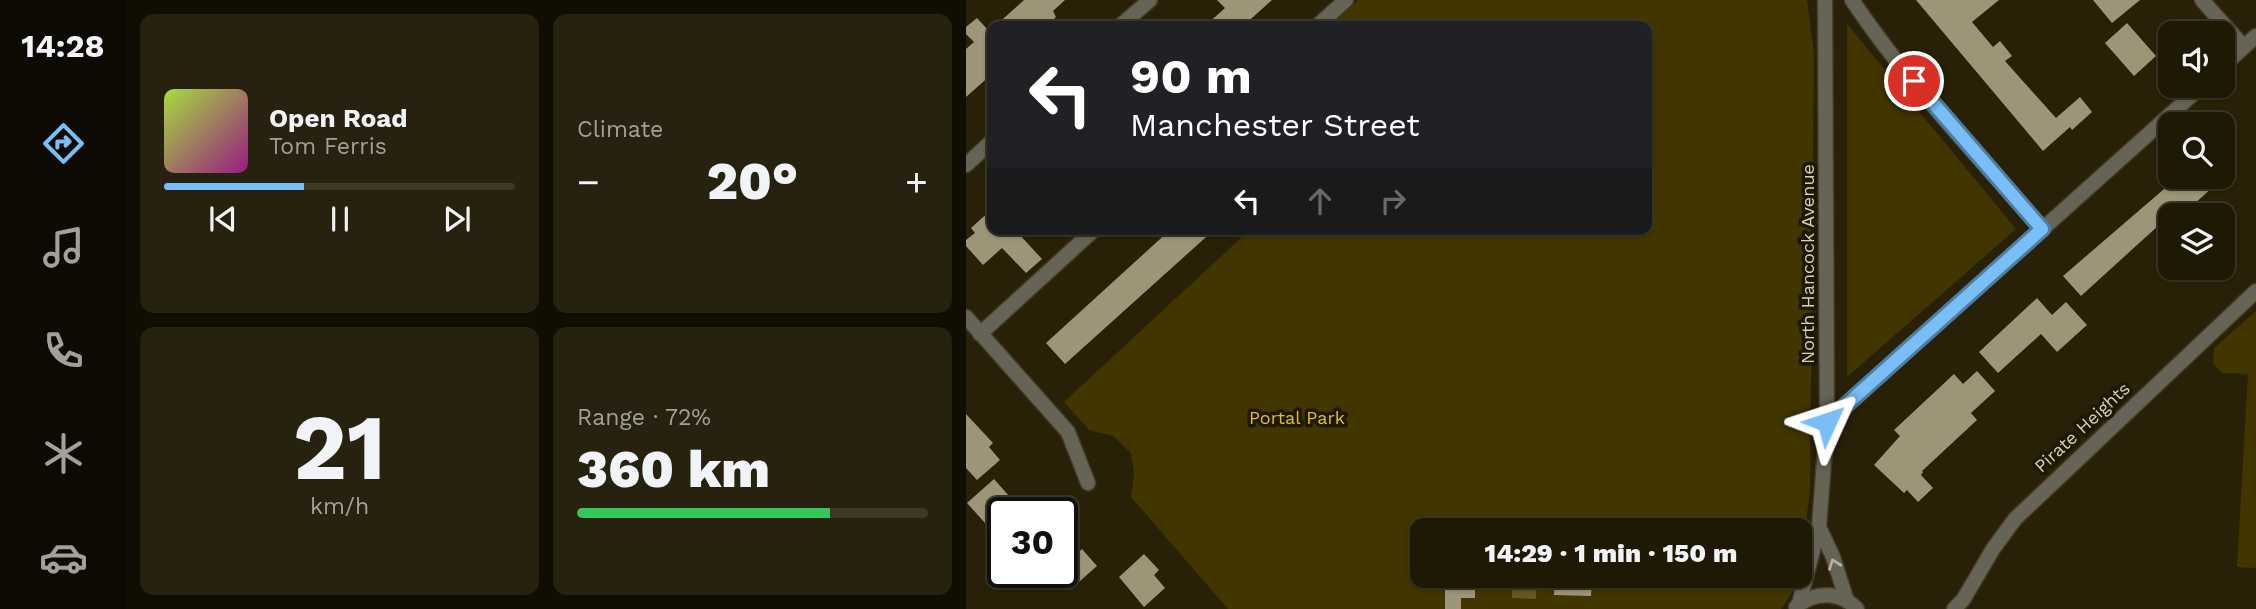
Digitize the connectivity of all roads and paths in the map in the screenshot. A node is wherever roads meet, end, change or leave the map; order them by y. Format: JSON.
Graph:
{"nodes":[{"id":1,"x":1150,"y":0,"type":"edge"},
{"id":2,"x":1346,"y":0,"type":"edge"},
{"id":3,"x":1825,"y":0,"type":"edge"},
{"id":4,"x":1852,"y":0,"type":"edge"},
{"id":5,"x":2202,"y":0,"type":"edge"},
{"id":6,"x":1126,"y":21,"type":"edge"},
{"id":7,"x":1323,"y":21,"type":"edge"},
{"id":8,"x":2256,"y":36,"type":"edge"},
{"id":9,"x":2244,"y":47,"type":"junction"},
{"id":10,"x":2235,"y":55,"type":"edge"},
{"id":11,"x":2189,"y":98,"type":"edge"},
{"id":12,"x":987,"y":146,"type":"edge"},
{"id":13,"x":966,"y":165,"type":"edge"},
{"id":14,"x":2042,"y":229,"type":"junction"},
{"id":15,"x":1088,"y":235,"type":"edge"},
{"id":16,"x":2256,"y":291,"type":"edge"},
{"id":17,"x":966,"y":317,"type":"edge"},
{"id":18,"x":980,"y":334,"type":"junction"},
{"id":19,"x":1827,"y":422,"type":"junction"},
{"id":20,"x":1088,"y":483,"type":"dead end"},
{"id":21,"x":1819,"y":527,"type":"junction"},
{"id":22,"x":1852,"y":605,"type":"edge"},
{"id":23,"x":1796,"y":606,"type":"edge"},
{"id":24,"x":1954,"y":609,"type":"edge"}],
"edges":[{"from":1,"to":6,"type":"street"},
{"from":2,"to":7,"type":"street"},
{"from":3,"to":19,"type":"street","name":"North Hancock Avenue"},
{"from":4,"to":14,"type":"street"},
{"from":5,"to":9,"type":"street"},
{"from":8,"to":9,"type":"street"},
{"from":9,"to":10,"type":"street"},
{"from":11,"to":14,"type":"street"},
{"from":12,"to":13,"type":"street"},
{"from":14,"to":19,"type":"street"},
{"from":15,"to":18,"type":"street"},
{"from":16,"to":24,"type":"street","name":"Pirate Heights"},
{"from":17,"to":18,"type":"street"},
{"from":18,"to":20,"type":"street"},
{"from":19,"to":21,"type":"street","name":"North Hancock Avenue"},
{"from":22,"to":21,"type":"street","name":"North Hancock Avenue","one_way":true},
{"from":21,"to":23,"type":"street","name":"North Hancock Avenue"},
{"from":22,"to":23,"type":"street","name":"North Hancock Avenue"}]}
